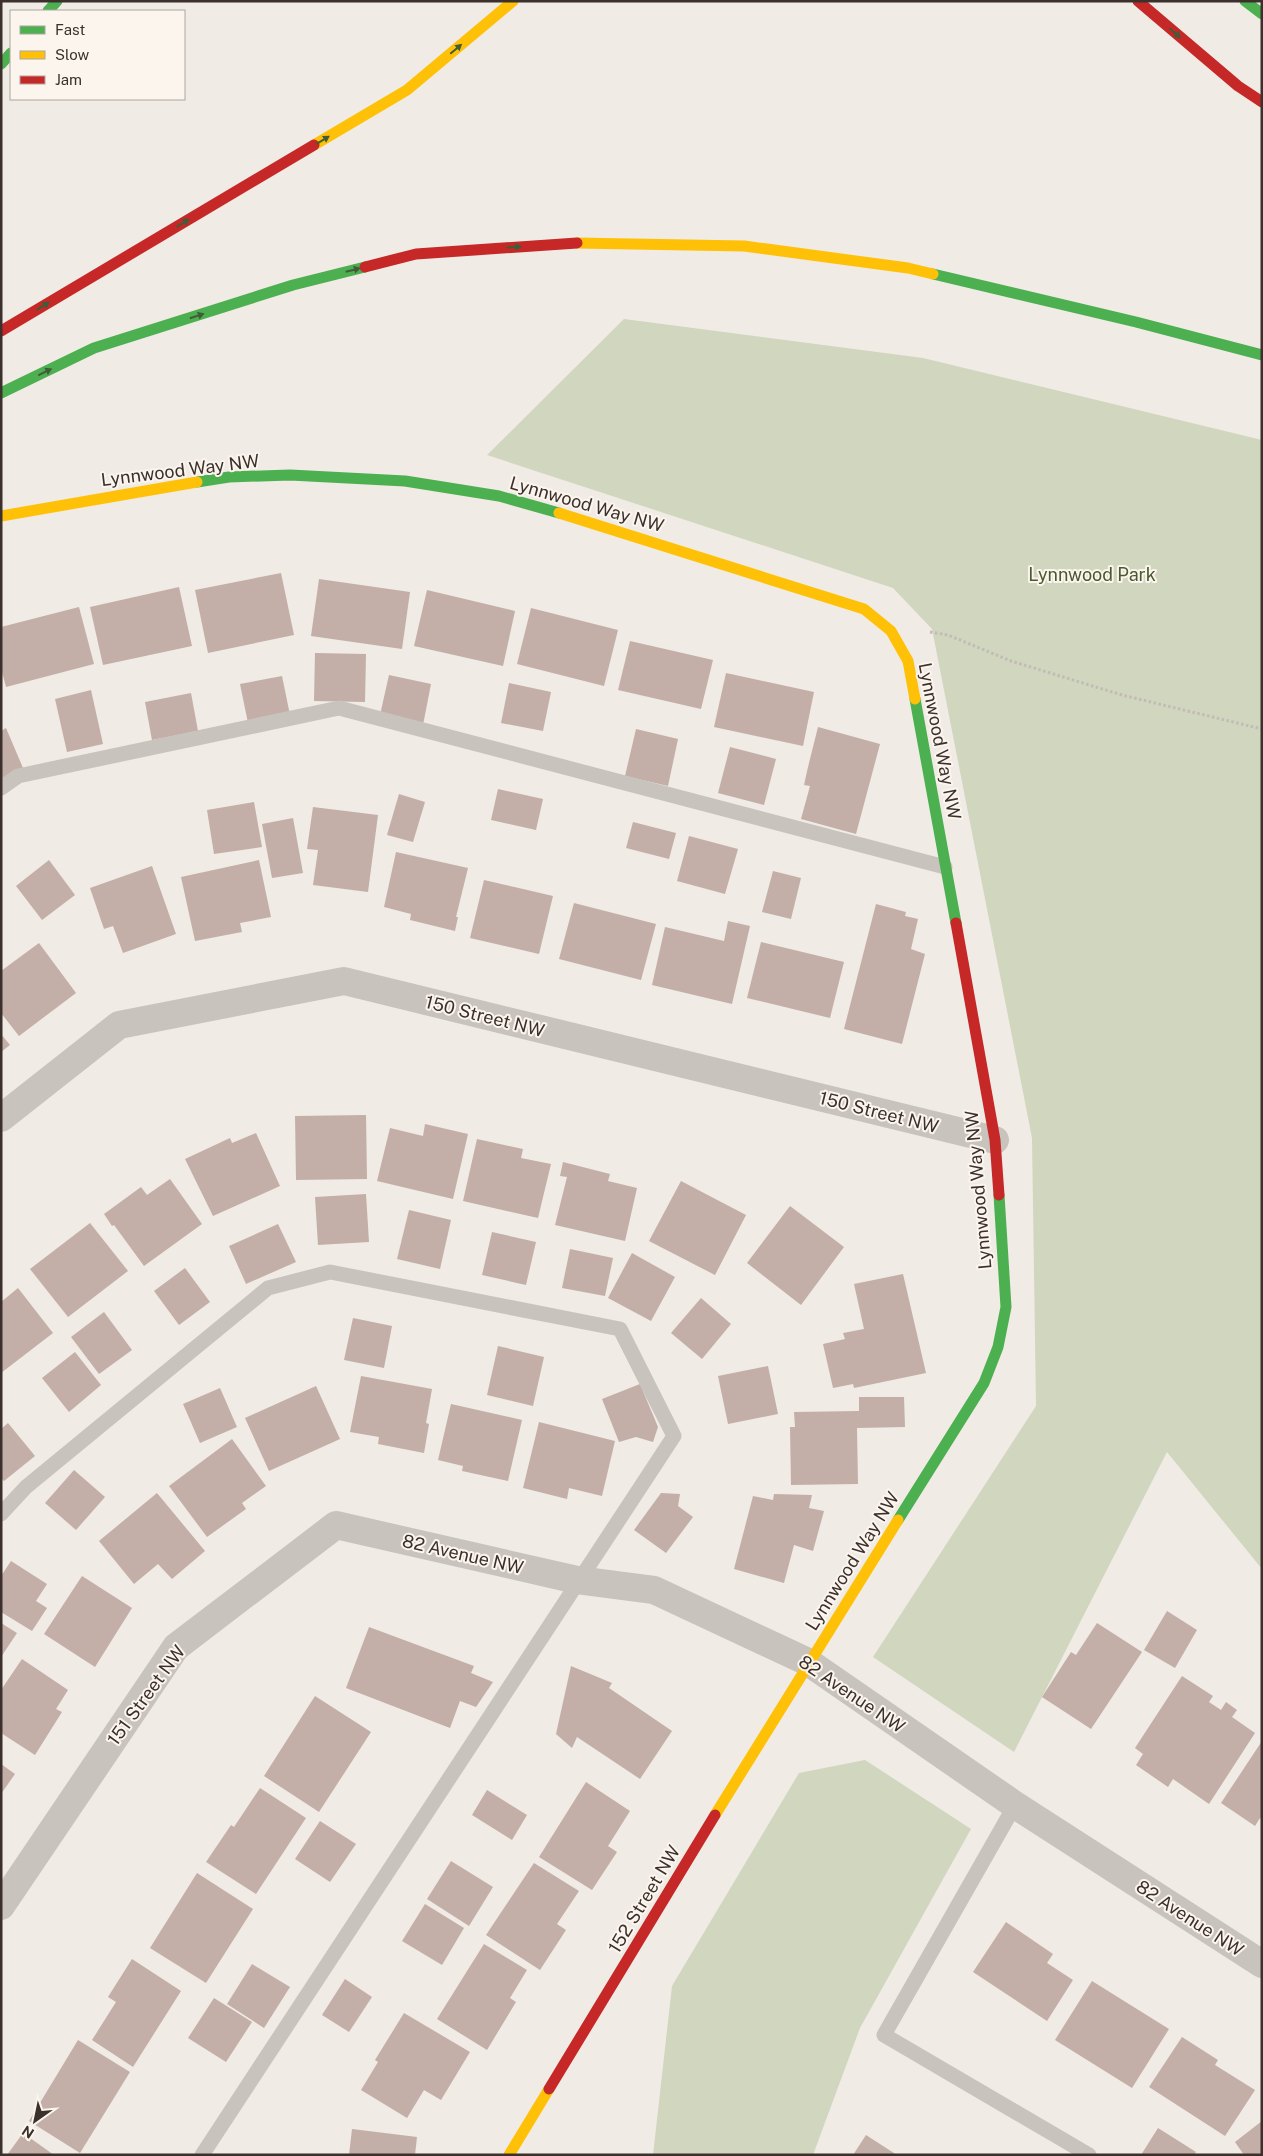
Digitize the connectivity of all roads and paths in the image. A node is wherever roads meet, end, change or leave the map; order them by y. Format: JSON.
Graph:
{"nodes":[{"id":1,"x":513,"y":1,"type":"edge"},
{"id":2,"x":1138,"y":1,"type":"edge"},
{"id":3,"x":1245,"y":1,"type":"edge"},
{"id":4,"x":1262,"y":14,"type":"edge"},
{"id":5,"x":10,"y":54,"type":"edge"},
{"id":6,"x":1,"y":64,"type":"edge"},
{"id":7,"x":1262,"y":102,"type":"edge"},
{"id":8,"x":1,"y":331,"type":"edge"},
{"id":9,"x":1262,"y":355,"type":"edge"},
{"id":10,"x":1,"y":393,"type":"edge"},
{"id":11,"x":1,"y":516,"type":"edge"},
{"id":12,"x":878,"y":621,"type":"junction"},
{"id":13,"x":1262,"y":729,"type":"edge"},
{"id":14,"x":1,"y":788,"type":"edge"},
{"id":15,"x":945,"y":867,"type":"junction"},
{"id":16,"x":1,"y":1118,"type":"edge"},
{"id":17,"x":995,"y":1140,"type":"junction"},
{"id":18,"x":1,"y":1514,"type":"edge"},
{"id":19,"x":336,"y":1524,"type":"joint"},
{"id":20,"x":577,"y":1580,"type":"junction"},
{"id":21,"x":808,"y":1662,"type":"junction"},
{"id":22,"x":1015,"y":1804,"type":"junction"},
{"id":23,"x":1,"y":1906,"type":"edge"},
{"id":24,"x":1262,"y":1964,"type":"edge"},
{"id":25,"x":202,"y":2155,"type":"edge"},
{"id":26,"x":509,"y":2155,"type":"edge"},
{"id":27,"x":1089,"y":2155,"type":"edge"}],
"edges":[{"from":8,"to":1,"type":"main road","one_way":true},
{"from":2,"to":7,"type":"main road","one_way":true},
{"from":3,"to":4,"type":"main road"},
{"from":5,"to":6,"type":"main road"},
{"from":10,"to":9,"type":"main road","one_way":true},
{"from":11,"to":12,"type":"main road","name":"Lynnwood Way NW"},
{"from":12,"to":13,"type":"path"},
{"from":12,"to":15,"type":"main road","name":"Lynnwood Way NW"},
{"from":14,"to":15,"type":"lane"},
{"from":15,"to":17,"type":"main road","name":"Lynnwood Way NW"},
{"from":16,"to":17,"type":"street","name":"150 Street NW"},
{"from":17,"to":21,"type":"main road","name":"Lynnwood Way NW"},
{"from":18,"to":20,"type":"lane"},
{"from":19,"to":20,"type":"street","name":"82 Avenue NW"},
{"from":19,"to":23,"type":"street","name":"151 Street NW"},
{"from":20,"to":21,"type":"street","name":"82 Avenue NW"},
{"from":20,"to":25,"type":"lane"},
{"from":21,"to":22,"type":"street","name":"82 Avenue NW"},
{"from":21,"to":26,"type":"main road","name":"152 Street NW"},
{"from":22,"to":24,"type":"street","name":"82 Avenue NW"},
{"from":22,"to":27,"type":"lane"}]}
